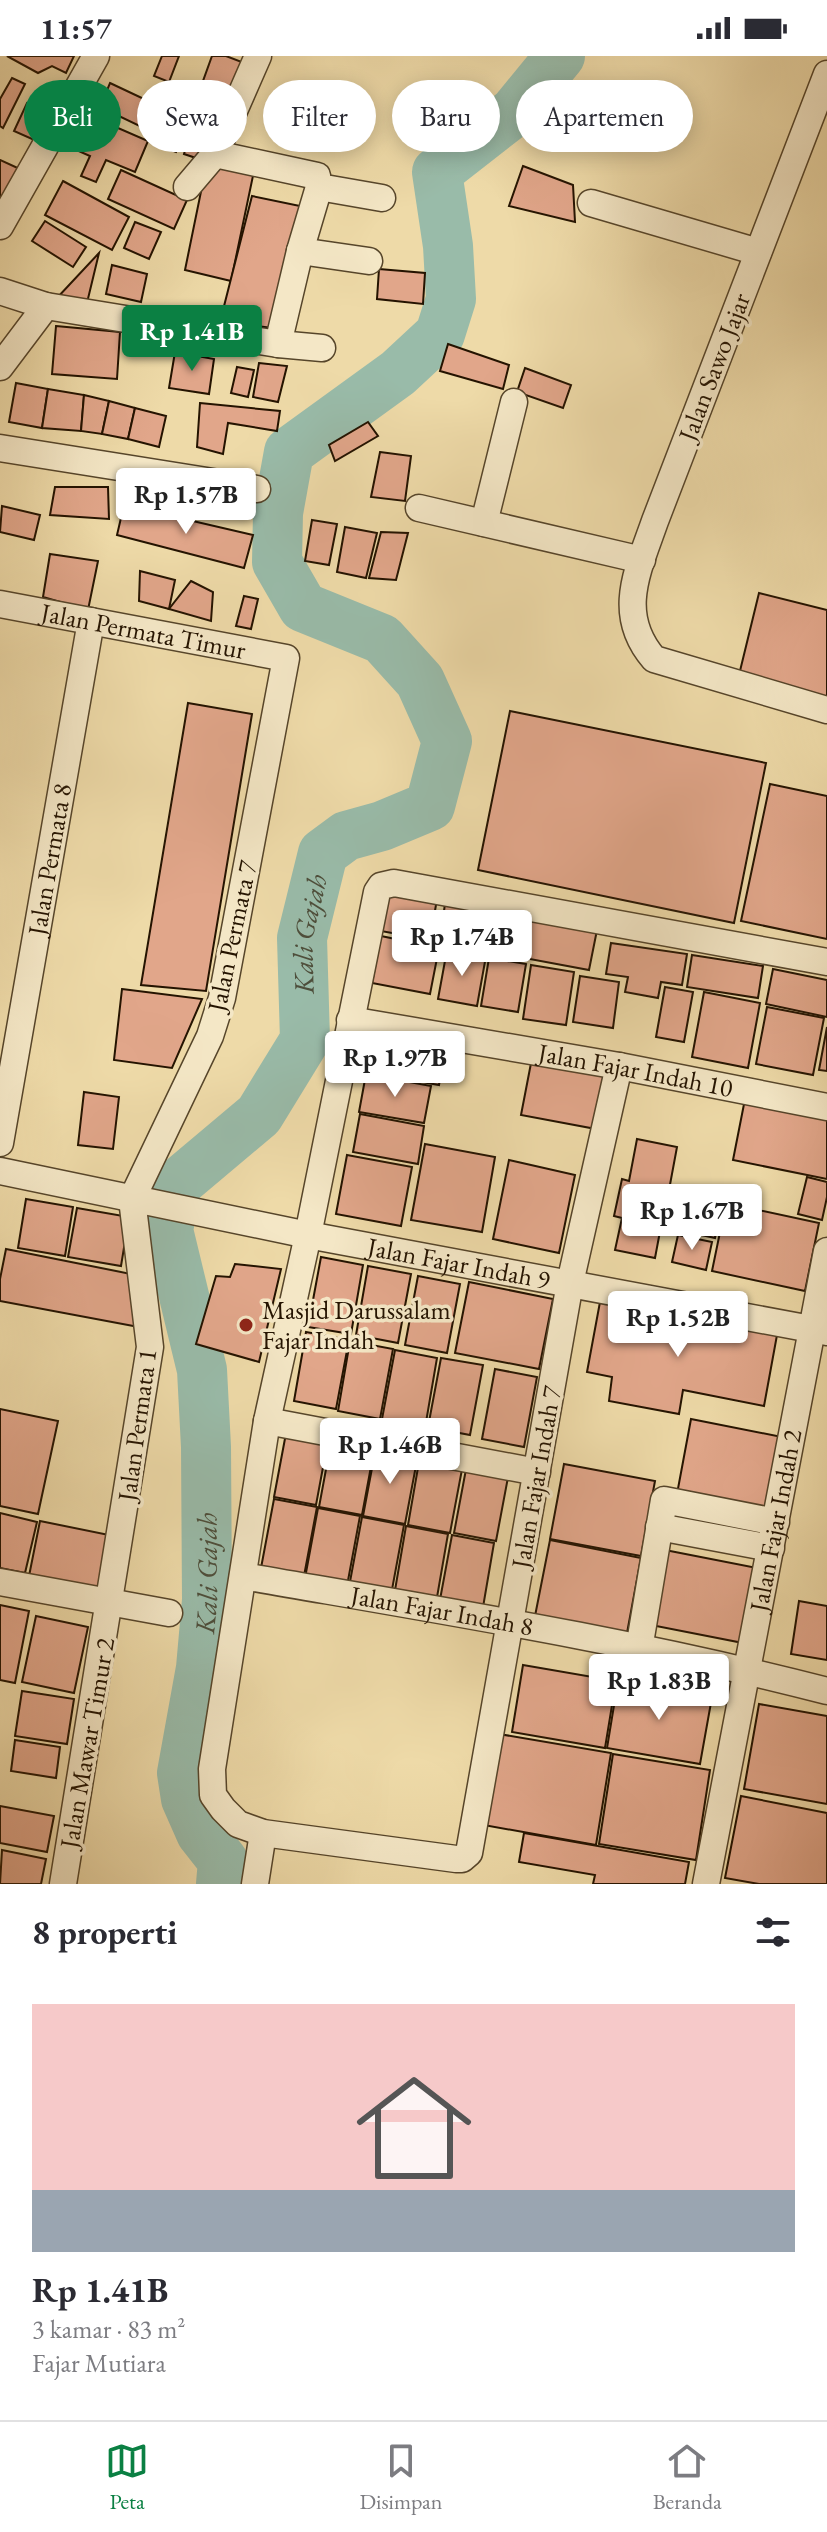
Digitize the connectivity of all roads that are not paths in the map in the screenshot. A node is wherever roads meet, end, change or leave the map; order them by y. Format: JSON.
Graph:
{"nodes":[{"id":1,"x":96,"y":56,"type":"edge"},
{"id":2,"x":258,"y":56,"type":"edge"},
{"id":3,"x":827,"y":74,"type":"edge"},
{"id":4,"x":215,"y":154,"type":"junction"},
{"id":5,"x":187,"y":187,"type":"dead end"},
{"id":6,"x":319,"y":187,"type":"junction"},
{"id":7,"x":382,"y":198,"type":"dead end"},
{"id":8,"x":591,"y":203,"type":"dead end"},
{"id":9,"x":0,"y":226,"type":"edge"},
{"id":10,"x":300,"y":251,"type":"junction"},
{"id":11,"x":758,"y":252,"type":"junction"},
{"id":12,"x":369,"y":261,"type":"dead end"},
{"id":13,"x":0,"y":291,"type":"edge"},
{"id":14,"x":46,"y":306,"type":"junction"},
{"id":15,"x":278,"y":344,"type":"junction"},
{"id":16,"x":322,"y":348,"type":"dead end"},
{"id":17,"x":0,"y":367,"type":"edge"},
{"id":18,"x":514,"y":402,"type":"dead end"},
{"id":19,"x":0,"y":448,"type":"edge"},
{"id":20,"x":257,"y":489,"type":"dead end"},
{"id":21,"x":419,"y":508,"type":"dead end"},
{"id":22,"x":484,"y":523,"type":"junction"},
{"id":23,"x":642,"y":560,"type":"junction"},
{"id":24,"x":0,"y":604,"type":"edge"},
{"id":25,"x":91,"y":621,"type":"junction"},
{"id":26,"x":286,"y":658,"type":"joint"},
{"id":27,"x":827,"y":710,"type":"edge"},
{"id":28,"x":827,"y":962,"type":"edge"},
{"id":29,"x":350,"y":1020,"type":"junction"},
{"id":30,"x":619,"y":1066,"type":"junction"},
{"id":31,"x":827,"y":1107,"type":"edge"},
{"id":32,"x":0,"y":1143,"type":"edge"},
{"id":33,"x":0,"y":1171,"type":"edge"},
{"id":34,"x":136,"y":1200,"type":"junction"},
{"id":35,"x":308,"y":1235,"type":"junction"},
{"id":36,"x":827,"y":1251,"type":"edge"},
{"id":37,"x":570,"y":1283,"type":"junction"},
{"id":38,"x":819,"y":1330,"type":"edge"},
{"id":39,"x":267,"y":1421,"type":"junction"},
{"id":40,"x":537,"y":1472,"type":"junction"},
{"id":41,"x":659,"y":1527,"type":"junction"},
{"id":42,"x":773,"y":1535,"type":"junction"},
{"id":43,"x":243,"y":1576,"type":"junction"},
{"id":44,"x":0,"y":1582,"type":"edge"},
{"id":45,"x":110,"y":1603,"type":"junction"},
{"id":46,"x":169,"y":1613,"type":"dead end"},
{"id":47,"x":511,"y":1623,"type":"junction"},
{"id":48,"x":639,"y":1649,"type":"junction"},
{"id":49,"x":748,"y":1671,"type":"junction"},
{"id":50,"x":827,"y":1691,"type":"edge"},
{"id":51,"x":263,"y":1833,"type":"junction"},
{"id":52,"x":63,"y":1884,"type":"edge"},
{"id":53,"x":255,"y":1884,"type":"edge"},
{"id":54,"x":706,"y":1884,"type":"edge"}],
"edges":[{"from":1,"to":9,"type":"street"},
{"from":2,"to":4,"type":"street"},
{"from":3,"to":11,"type":"street","name":"Jalan Sawo Jajar"},
{"from":4,"to":5,"type":"street"},
{"from":4,"to":6,"type":"street"},
{"from":6,"to":7,"type":"street"},
{"from":6,"to":10,"type":"street"},
{"from":8,"to":11,"type":"street"},
{"from":10,"to":12,"type":"street"},
{"from":10,"to":15,"type":"street"},
{"from":11,"to":23,"type":"street","name":"Jalan Sawo Jajar"},
{"from":13,"to":14,"type":"street"},
{"from":14,"to":15,"type":"street"},
{"from":14,"to":17,"type":"street"},
{"from":15,"to":16,"type":"street"},
{"from":18,"to":22,"type":"street"},
{"from":19,"to":20,"type":"street"},
{"from":21,"to":22,"type":"street"},
{"from":22,"to":23,"type":"street"},
{"from":23,"to":27,"type":"street","name":"Jalan Sawo Jajar"},
{"from":24,"to":25,"type":"street","name":"Jalan Permata Timur"},
{"from":25,"to":26,"type":"street","name":"Jalan Permata Timur"},
{"from":25,"to":32,"type":"street","name":"Jalan Permata 8"},
{"from":26,"to":34,"type":"street","name":"Jalan Permata 7"},
{"from":28,"to":29,"type":"street"},
{"from":29,"to":30,"type":"street","name":"Jalan Fajar Indah 10"},
{"from":29,"to":35,"type":"street"},
{"from":30,"to":31,"type":"street","name":"Jalan Fajar Indah 10"},
{"from":30,"to":37,"type":"street","name":"Jalan Fajar Indah 7"},
{"from":33,"to":34,"type":"street","name":"Jalan Fajar Indah 9"},
{"from":34,"to":35,"type":"street","name":"Jalan Fajar Indah 9"},
{"from":34,"to":45,"type":"street","name":"Jalan Permata 1"},
{"from":35,"to":37,"type":"street","name":"Jalan Fajar Indah 9"},
{"from":35,"to":39,"type":"street"},
{"from":36,"to":38,"type":"street","name":"Jalan Fajar Indah 2"},
{"from":37,"to":38,"type":"street","name":"Jalan Fajar Indah 9"},
{"from":37,"to":40,"type":"street","name":"Jalan Fajar Indah 7"},
{"from":38,"to":42,"type":"street","name":"Jalan Fajar Indah 2"},
{"from":39,"to":40,"type":"street"},
{"from":39,"to":43,"type":"street"},
{"from":40,"to":47,"type":"street","name":"Jalan Fajar Indah 7"},
{"from":41,"to":42,"type":"street"},
{"from":41,"to":42,"type":"street"},
{"from":41,"to":48,"type":"street"},
{"from":42,"to":49,"type":"street","name":"Jalan Fajar Indah 2"},
{"from":43,"to":47,"type":"street","name":"Jalan Fajar Indah 8"},
{"from":43,"to":51,"type":"street"},
{"from":44,"to":45,"type":"street"},
{"from":45,"to":46,"type":"street"},
{"from":45,"to":52,"type":"street","name":"Jalan Mawar Timur 2"},
{"from":47,"to":48,"type":"street","name":"Jalan Fajar Indah 8"},
{"from":47,"to":51,"type":"street","name":"Jalan Fajar Indah 7"},
{"from":48,"to":49,"type":"street","name":"Jalan Fajar Indah 8"},
{"from":49,"to":50,"type":"street","name":"Jalan Fajar Indah 8"},
{"from":49,"to":54,"type":"street","name":"Jalan Fajar Indah 2"},
{"from":51,"to":53,"type":"street"}]}
